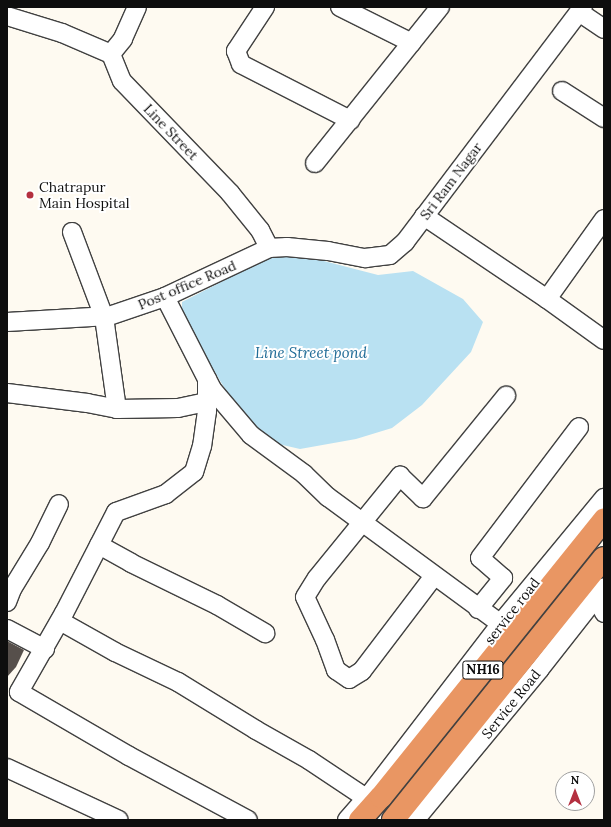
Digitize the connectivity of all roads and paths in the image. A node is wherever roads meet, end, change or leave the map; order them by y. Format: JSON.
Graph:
{"nodes":[{"id":1,"x":137,"y":7,"type":"edge"},
{"id":2,"x":265,"y":7,"type":"edge"},
{"id":3,"x":340,"y":7,"type":"edge"},
{"id":4,"x":440,"y":7,"type":"edge"},
{"id":5,"x":581,"y":9,"type":"edge"},
{"id":6,"x":7,"y":16,"type":"edge"},
{"id":7,"x":604,"y":29,"type":"edge"},
{"id":8,"x":412,"y":43,"type":"junction"},
{"id":9,"x":111,"y":54,"type":"junction"},
{"id":10,"x":562,"y":91,"type":"dead end"},
{"id":11,"x":604,"y":118,"type":"edge"},
{"id":12,"x":350,"y":120,"type":"junction"},
{"id":13,"x":315,"y":163,"type":"dead end"},
{"id":14,"x":424,"y":216,"type":"junction"},
{"id":15,"x":604,"y":219,"type":"edge"},
{"id":16,"x":72,"y":232,"type":"dead end"},
{"id":17,"x":269,"y":248,"type":"junction"},
{"id":18,"x":165,"y":297,"type":"junction"},
{"id":19,"x":547,"y":299,"type":"junction"},
{"id":20,"x":104,"y":317,"type":"junction"},
{"id":21,"x":7,"y":322,"type":"edge"},
{"id":22,"x":604,"y":340,"type":"edge"},
{"id":23,"x":207,"y":379,"type":"junction"},
{"id":24,"x":7,"y":393,"type":"edge"},
{"id":25,"x":506,"y":396,"type":"dead end"},
{"id":26,"x":207,"y":402,"type":"junction"},
{"id":27,"x":117,"y":410,"type":"junction"},
{"id":28,"x":579,"y":427,"type":"dead end"},
{"id":29,"x":604,"y":498,"type":"edge"},
{"id":30,"x":59,"y":504,"type":"dead end"},
{"id":31,"x":604,"y":520,"type":"edge"},
{"id":32,"x":363,"y":522,"type":"junction"},
{"id":33,"x":99,"y":545,"type":"junction"},
{"id":34,"x":604,"y":558,"type":"edge"},
{"id":35,"x":434,"y":576,"type":"junction"},
{"id":36,"x":600,"y":592,"type":"edge"},
{"id":37,"x":7,"y":602,"type":"edge"},
{"id":38,"x":478,"y":609,"type":"junction"},
{"id":39,"x":604,"y":613,"type":"edge"},
{"id":40,"x":60,"y":621,"type":"junction"},
{"id":41,"x":501,"y":624,"type":"junction"},
{"id":42,"x":7,"y":629,"type":"edge"},
{"id":43,"x":265,"y":633,"type":"dead end"},
{"id":44,"x":45,"y":649,"type":"junction"},
{"id":45,"x":7,"y":768,"type":"edge"},
{"id":46,"x":366,"y":798,"type":"junction"},
{"id":47,"x":119,"y":820,"type":"edge"},
{"id":48,"x":248,"y":820,"type":"edge"},
{"id":49,"x":347,"y":820,"type":"edge"},
{"id":50,"x":360,"y":820,"type":"edge"},
{"id":51,"x":393,"y":820,"type":"edge"},
{"id":52,"x":416,"y":820,"type":"edge"}],
"edges":[{"from":1,"to":9,"type":"street"},
{"from":2,"to":12,"type":"street"},
{"from":3,"to":8,"type":"street"},
{"from":4,"to":8,"type":"street"},
{"from":5,"to":7,"type":"street"},
{"from":5,"to":14,"type":"street","name":"Sri Ram Nagar"},
{"from":6,"to":9,"type":"street"},
{"from":8,"to":12,"type":"street"},
{"from":9,"to":17,"type":"street","name":"Line Street"},
{"from":10,"to":11,"type":"street"},
{"from":12,"to":13,"type":"street"},
{"from":14,"to":17,"type":"street","name":"Sri Ram Nagar"},
{"from":14,"to":19,"type":"street"},
{"from":15,"to":19,"type":"street"},
{"from":16,"to":20,"type":"street"},
{"from":17,"to":18,"type":"street","name":"Post office Road"},
{"from":18,"to":20,"type":"street","name":"Post office Road"},
{"from":18,"to":23,"type":"street"},
{"from":19,"to":22,"type":"street"},
{"from":20,"to":21,"type":"street","name":"Post office Road"},
{"from":20,"to":27,"type":"street"},
{"from":23,"to":26,"type":"street"},
{"from":23,"to":32,"type":"street"},
{"from":24,"to":27,"type":"street"},
{"from":25,"to":32,"type":"street"},
{"from":26,"to":27,"type":"street"},
{"from":26,"to":33,"type":"street"},
{"from":28,"to":38,"type":"street"},
{"from":29,"to":41,"type":"street","name":"service road"},
{"from":30,"to":37,"type":"street"},
{"from":31,"to":50,"type":"highway","number":"NH16"},
{"from":32,"to":35,"type":"street"},
{"from":32,"to":35,"type":"street"},
{"from":33,"to":40,"type":"street"},
{"from":33,"to":43,"type":"street"},
{"from":34,"to":51,"type":"highway","number":"NH16"},
{"from":35,"to":38,"type":"street"},
{"from":36,"to":39,"type":"street"},
{"from":36,"to":52,"type":"street","name":"Service Road"},
{"from":38,"to":41,"type":"street"},
{"from":40,"to":44,"type":"street"},
{"from":40,"to":46,"type":"street"},
{"from":41,"to":46,"type":"street","name":"service road"},
{"from":42,"to":44,"type":"street"},
{"from":44,"to":48,"type":"street"},
{"from":45,"to":47,"type":"street"},
{"from":46,"to":49,"type":"street","name":"service road"}]}
